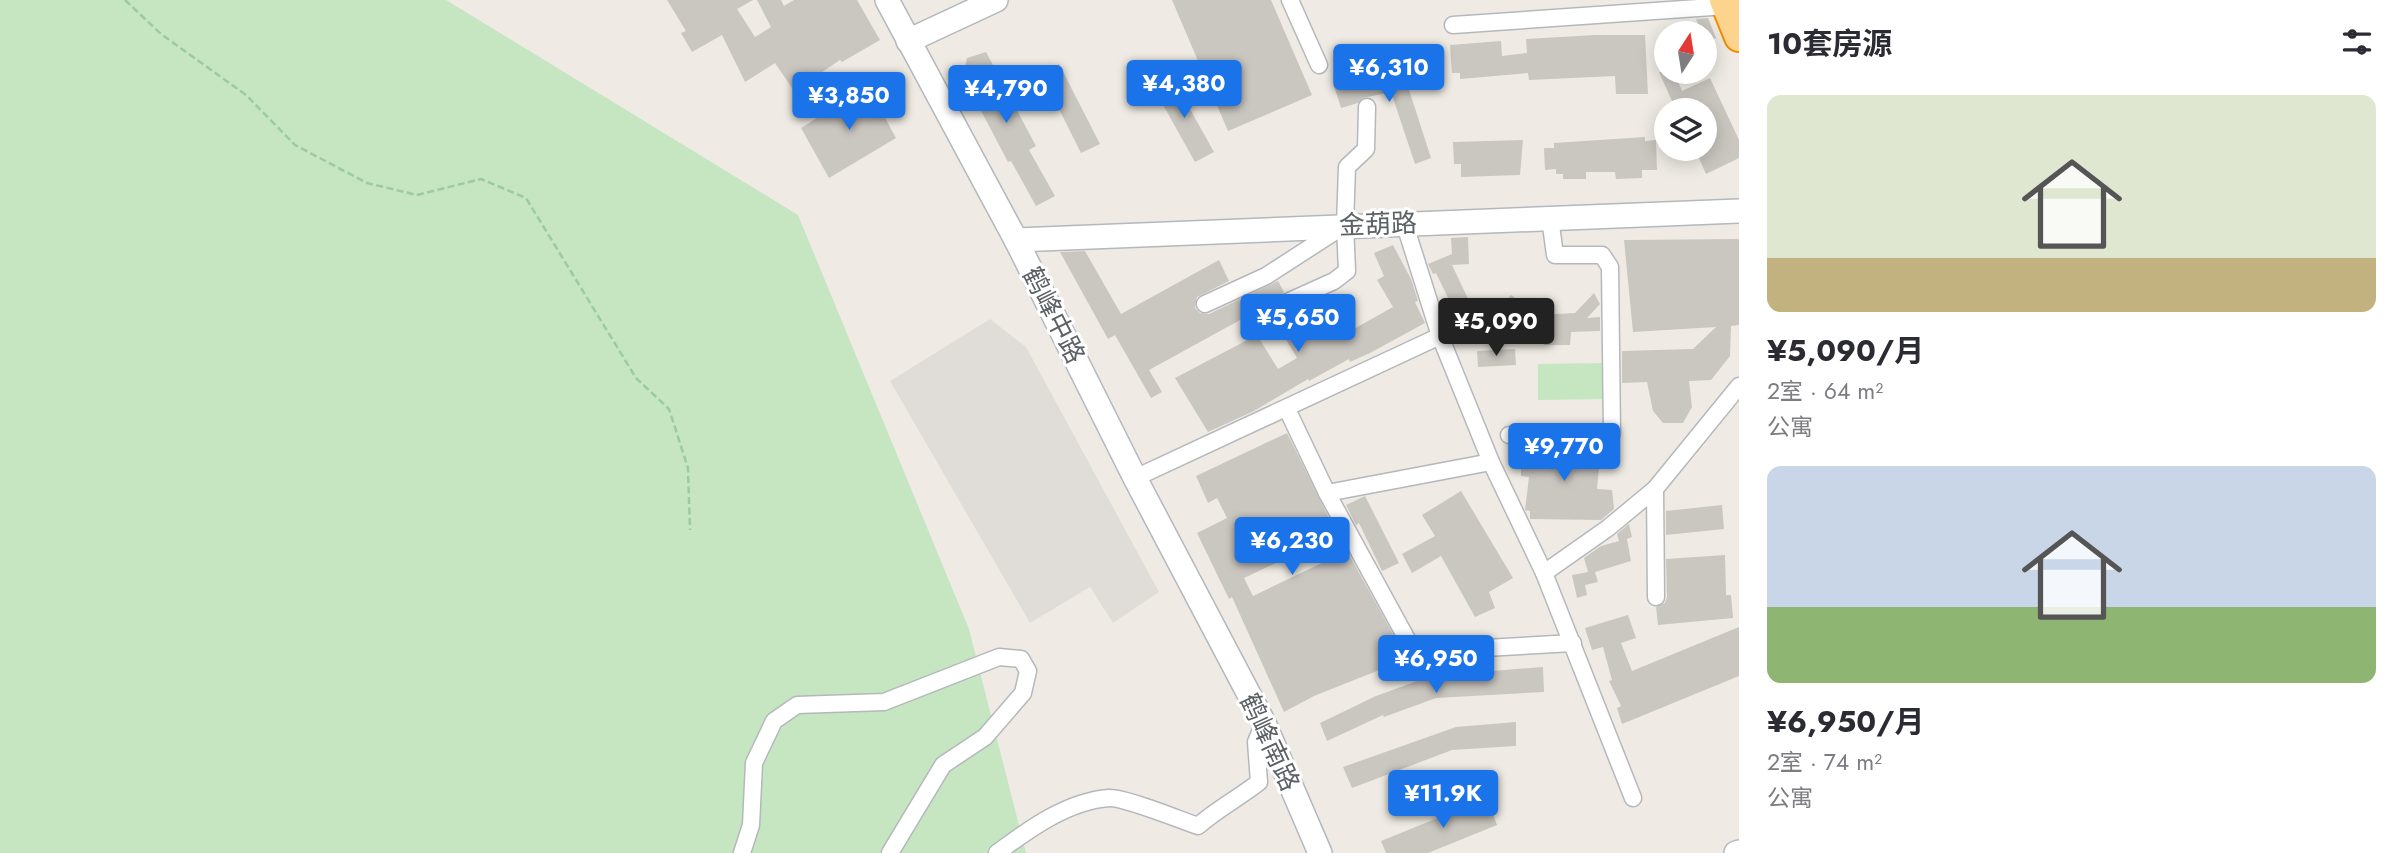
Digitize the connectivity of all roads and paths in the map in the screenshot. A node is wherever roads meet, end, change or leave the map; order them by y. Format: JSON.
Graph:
{"nodes":[{"id":1,"x":125,"y":0,"type":"edge"},
{"id":2,"x":887,"y":0,"type":"edge"},
{"id":3,"x":996,"y":0,"type":"edge"},
{"id":4,"x":1290,"y":0,"type":"edge"},
{"id":5,"x":1726,"y":3,"type":"edge"},
{"id":6,"x":1453,"y":25,"type":"dead end"},
{"id":7,"x":1739,"y":37,"type":"edge"},
{"id":8,"x":908,"y":41,"type":"junction"},
{"id":9,"x":1319,"y":65,"type":"dead end"},
{"id":10,"x":1367,"y":107,"type":"dead end"},
{"id":11,"x":1739,"y":211,"type":"edge"},
{"id":12,"x":1550,"y":218,"type":"junction"},
{"id":13,"x":1404,"y":222,"type":"junction"},
{"id":14,"x":1345,"y":225,"type":"junction"},
{"id":15,"x":1016,"y":240,"type":"junction"},
{"id":16,"x":1205,"y":304,"type":"dead end"},
{"id":17,"x":1283,"y":304,"type":"dead end"},
{"id":18,"x":1440,"y":336,"type":"junction"},
{"id":19,"x":1739,"y":386,"type":"edge"},
{"id":20,"x":1287,"y":410,"type":"junction"},
{"id":21,"x":1509,"y":435,"type":"dead end"},
{"id":22,"x":1491,"y":462,"type":"junction"},
{"id":23,"x":1136,"y":478,"type":"junction"},
{"id":24,"x":1655,"y":489,"type":"junction"},
{"id":25,"x":1327,"y":493,"type":"junction"},
{"id":26,"x":690,"y":530,"type":"dead end"},
{"id":27,"x":1544,"y":573,"type":"junction"},
{"id":28,"x":1656,"y":597,"type":"dead end"},
{"id":29,"x":1216,"y":632,"type":"joint"},
{"id":30,"x":1573,"y":643,"type":"junction"},
{"id":31,"x":1264,"y":723,"type":"junction"},
{"id":32,"x":1633,"y":798,"type":"dead end"},
{"id":33,"x":742,"y":853,"type":"edge"},
{"id":34,"x":890,"y":853,"type":"edge"},
{"id":35,"x":997,"y":853,"type":"edge"},
{"id":36,"x":1320,"y":853,"type":"edge"}],
"edges":[{"from":1,"to":26,"type":"path"},
{"from":2,"to":8,"type":"street","name":"鹤峰中路"},
{"from":3,"to":8,"type":"street"},
{"from":4,"to":9,"type":"street"},
{"from":5,"to":6,"type":"street"},
{"from":5,"to":7,"type":"highway"},
{"from":8,"to":15,"type":"street","name":"鹤峰中路"},
{"from":10,"to":14,"type":"street"},
{"from":11,"to":12,"type":"street","name":"金葫路"},
{"from":12,"to":13,"type":"street","name":"金葫路"},
{"from":12,"to":21,"type":"street"},
{"from":13,"to":14,"type":"street","name":"金葫路"},
{"from":13,"to":18,"type":"street"},
{"from":14,"to":15,"type":"street","name":"金葫路"},
{"from":14,"to":16,"type":"street"},
{"from":14,"to":17,"type":"street"},
{"from":15,"to":23,"type":"street","name":"鹤峰中路"},
{"from":18,"to":20,"type":"street"},
{"from":18,"to":22,"type":"street"},
{"from":19,"to":24,"type":"street"},
{"from":20,"to":23,"type":"street"},
{"from":20,"to":25,"type":"street"},
{"from":22,"to":25,"type":"street"},
{"from":22,"to":27,"type":"street"},
{"from":23,"to":29,"type":"street","name":"鹤峰中路"},
{"from":24,"to":27,"type":"street"},
{"from":24,"to":28,"type":"street"},
{"from":25,"to":30,"type":"street"},
{"from":27,"to":30,"type":"street"},
{"from":29,"to":31,"type":"street","name":"鹤峰南路"},
{"from":30,"to":32,"type":"street"},
{"from":31,"to":35,"type":"street"},
{"from":31,"to":36,"type":"street","name":"鹤峰南路"},
{"from":33,"to":34,"type":"street"}]}
